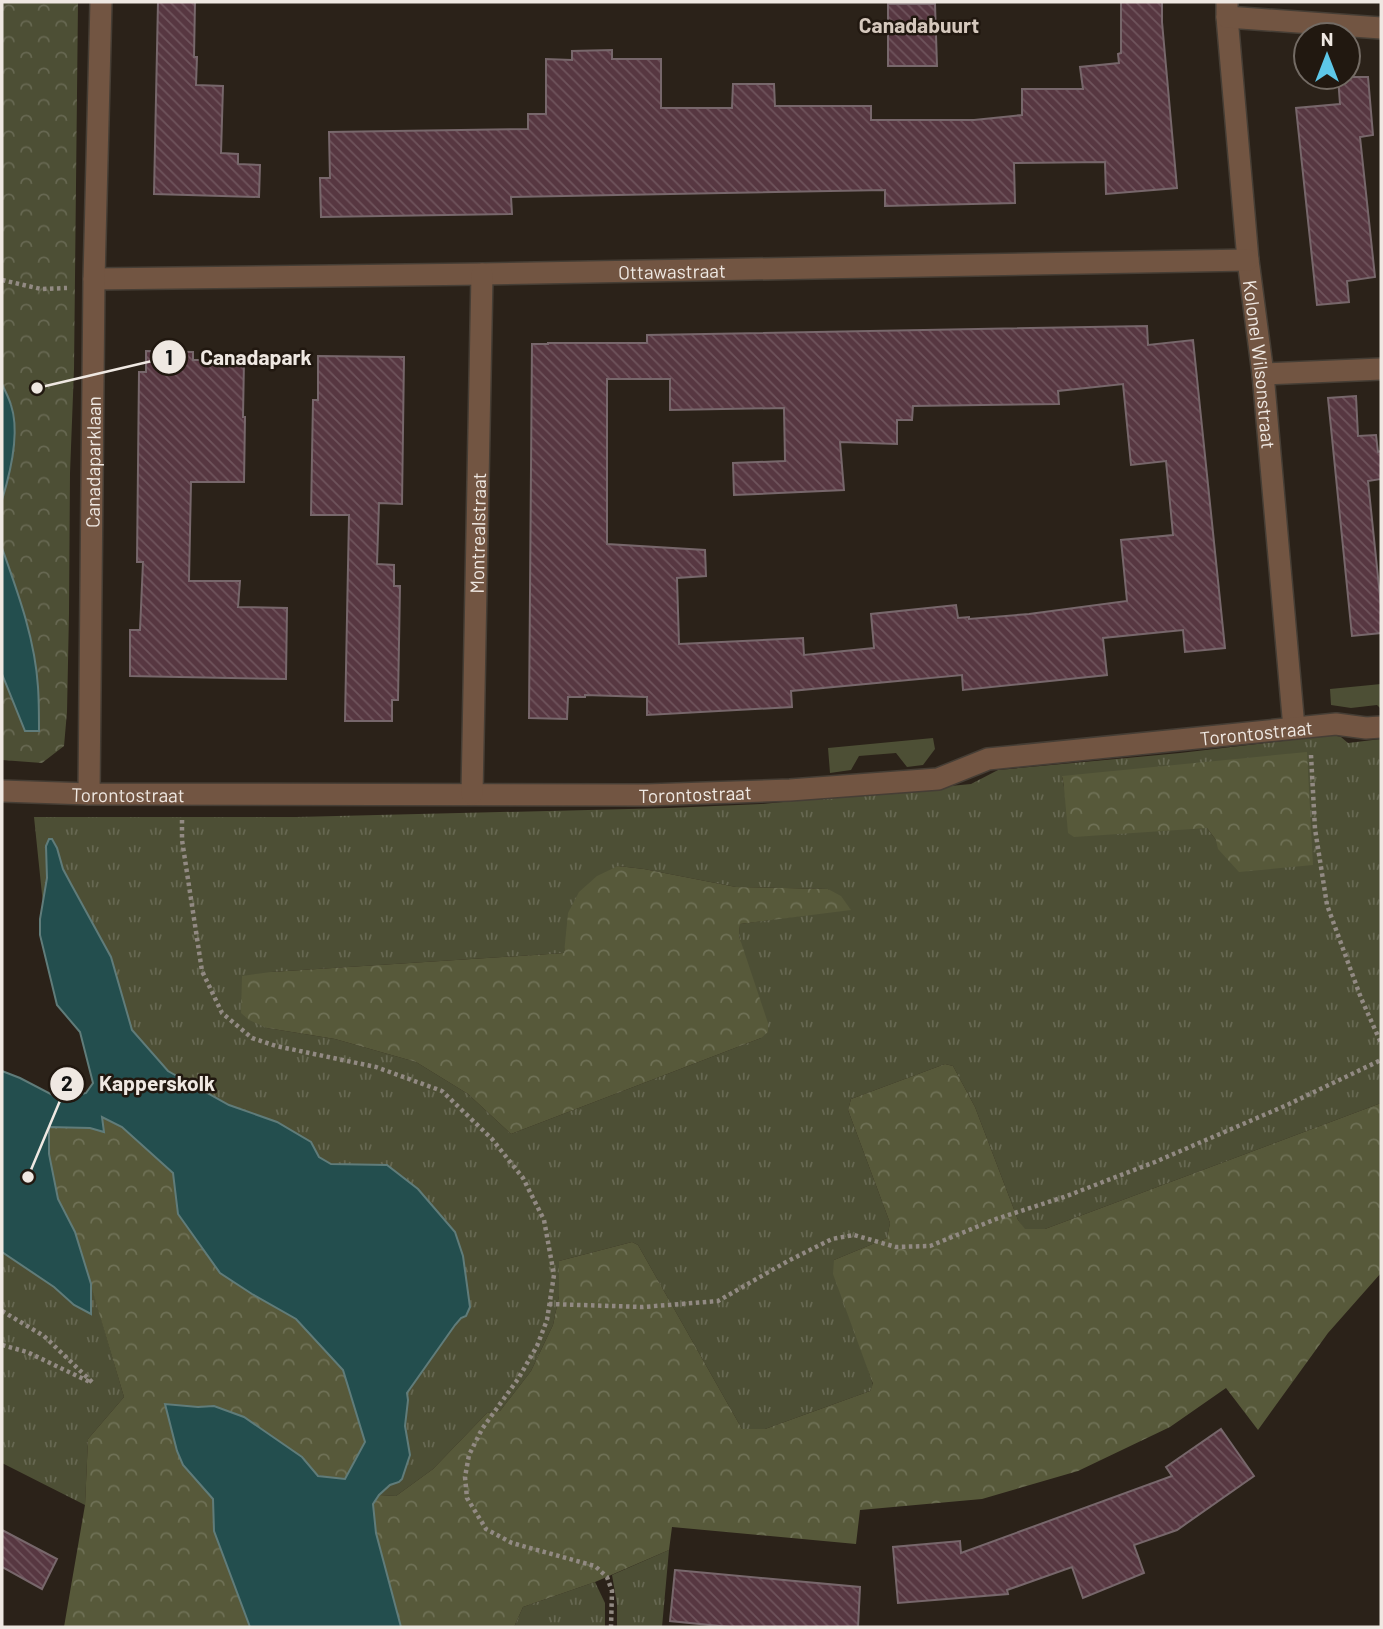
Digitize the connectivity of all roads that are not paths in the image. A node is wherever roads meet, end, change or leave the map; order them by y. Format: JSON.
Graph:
{"nodes":[{"id":1,"x":101,"y":2,"type":"edge"},
{"id":2,"x":1227,"y":10,"type":"edge"},
{"id":3,"x":1381,"y":28,"type":"edge"},
{"id":4,"x":1248,"y":260,"type":"junction"},
{"id":5,"x":482,"y":274,"type":"junction"},
{"id":6,"x":94,"y":278,"type":"junction"},
{"id":7,"x":1381,"y":369,"type":"edge"},
{"id":8,"x":1263,"y":374,"type":"junction"},
{"id":9,"x":1302,"y":727,"type":"junction"},
{"id":10,"x":1381,"y":727,"type":"edge"},
{"id":11,"x":2,"y":791,"type":"edge"},
{"id":12,"x":89,"y":794,"type":"junction"},
{"id":13,"x":472,"y":794,"type":"junction"}],
"edges":[{"from":1,"to":6,"type":"street","name":"Canadaparklaan"},
{"from":2,"to":3,"type":"street"},
{"from":2,"to":4,"type":"street","name":"Kolonel Wilsonstraat"},
{"from":4,"to":5,"type":"street","name":"Ottawastraat"},
{"from":4,"to":8,"type":"street","name":"Kolonel Wilsonstraat"},
{"from":5,"to":6,"type":"street","name":"Ottawastraat"},
{"from":5,"to":13,"type":"street","name":"Montrealstraat"},
{"from":6,"to":12,"type":"street","name":"Canadaparklaan"},
{"from":7,"to":8,"type":"street"},
{"from":8,"to":9,"type":"street","name":"Kolonel Wilsonstraat"},
{"from":9,"to":10,"type":"street","name":"Torontostraat"},
{"from":9,"to":13,"type":"street","name":"Torontostraat"},
{"from":11,"to":12,"type":"street","name":"Torontostraat"},
{"from":12,"to":13,"type":"street","name":"Torontostraat"}]}
